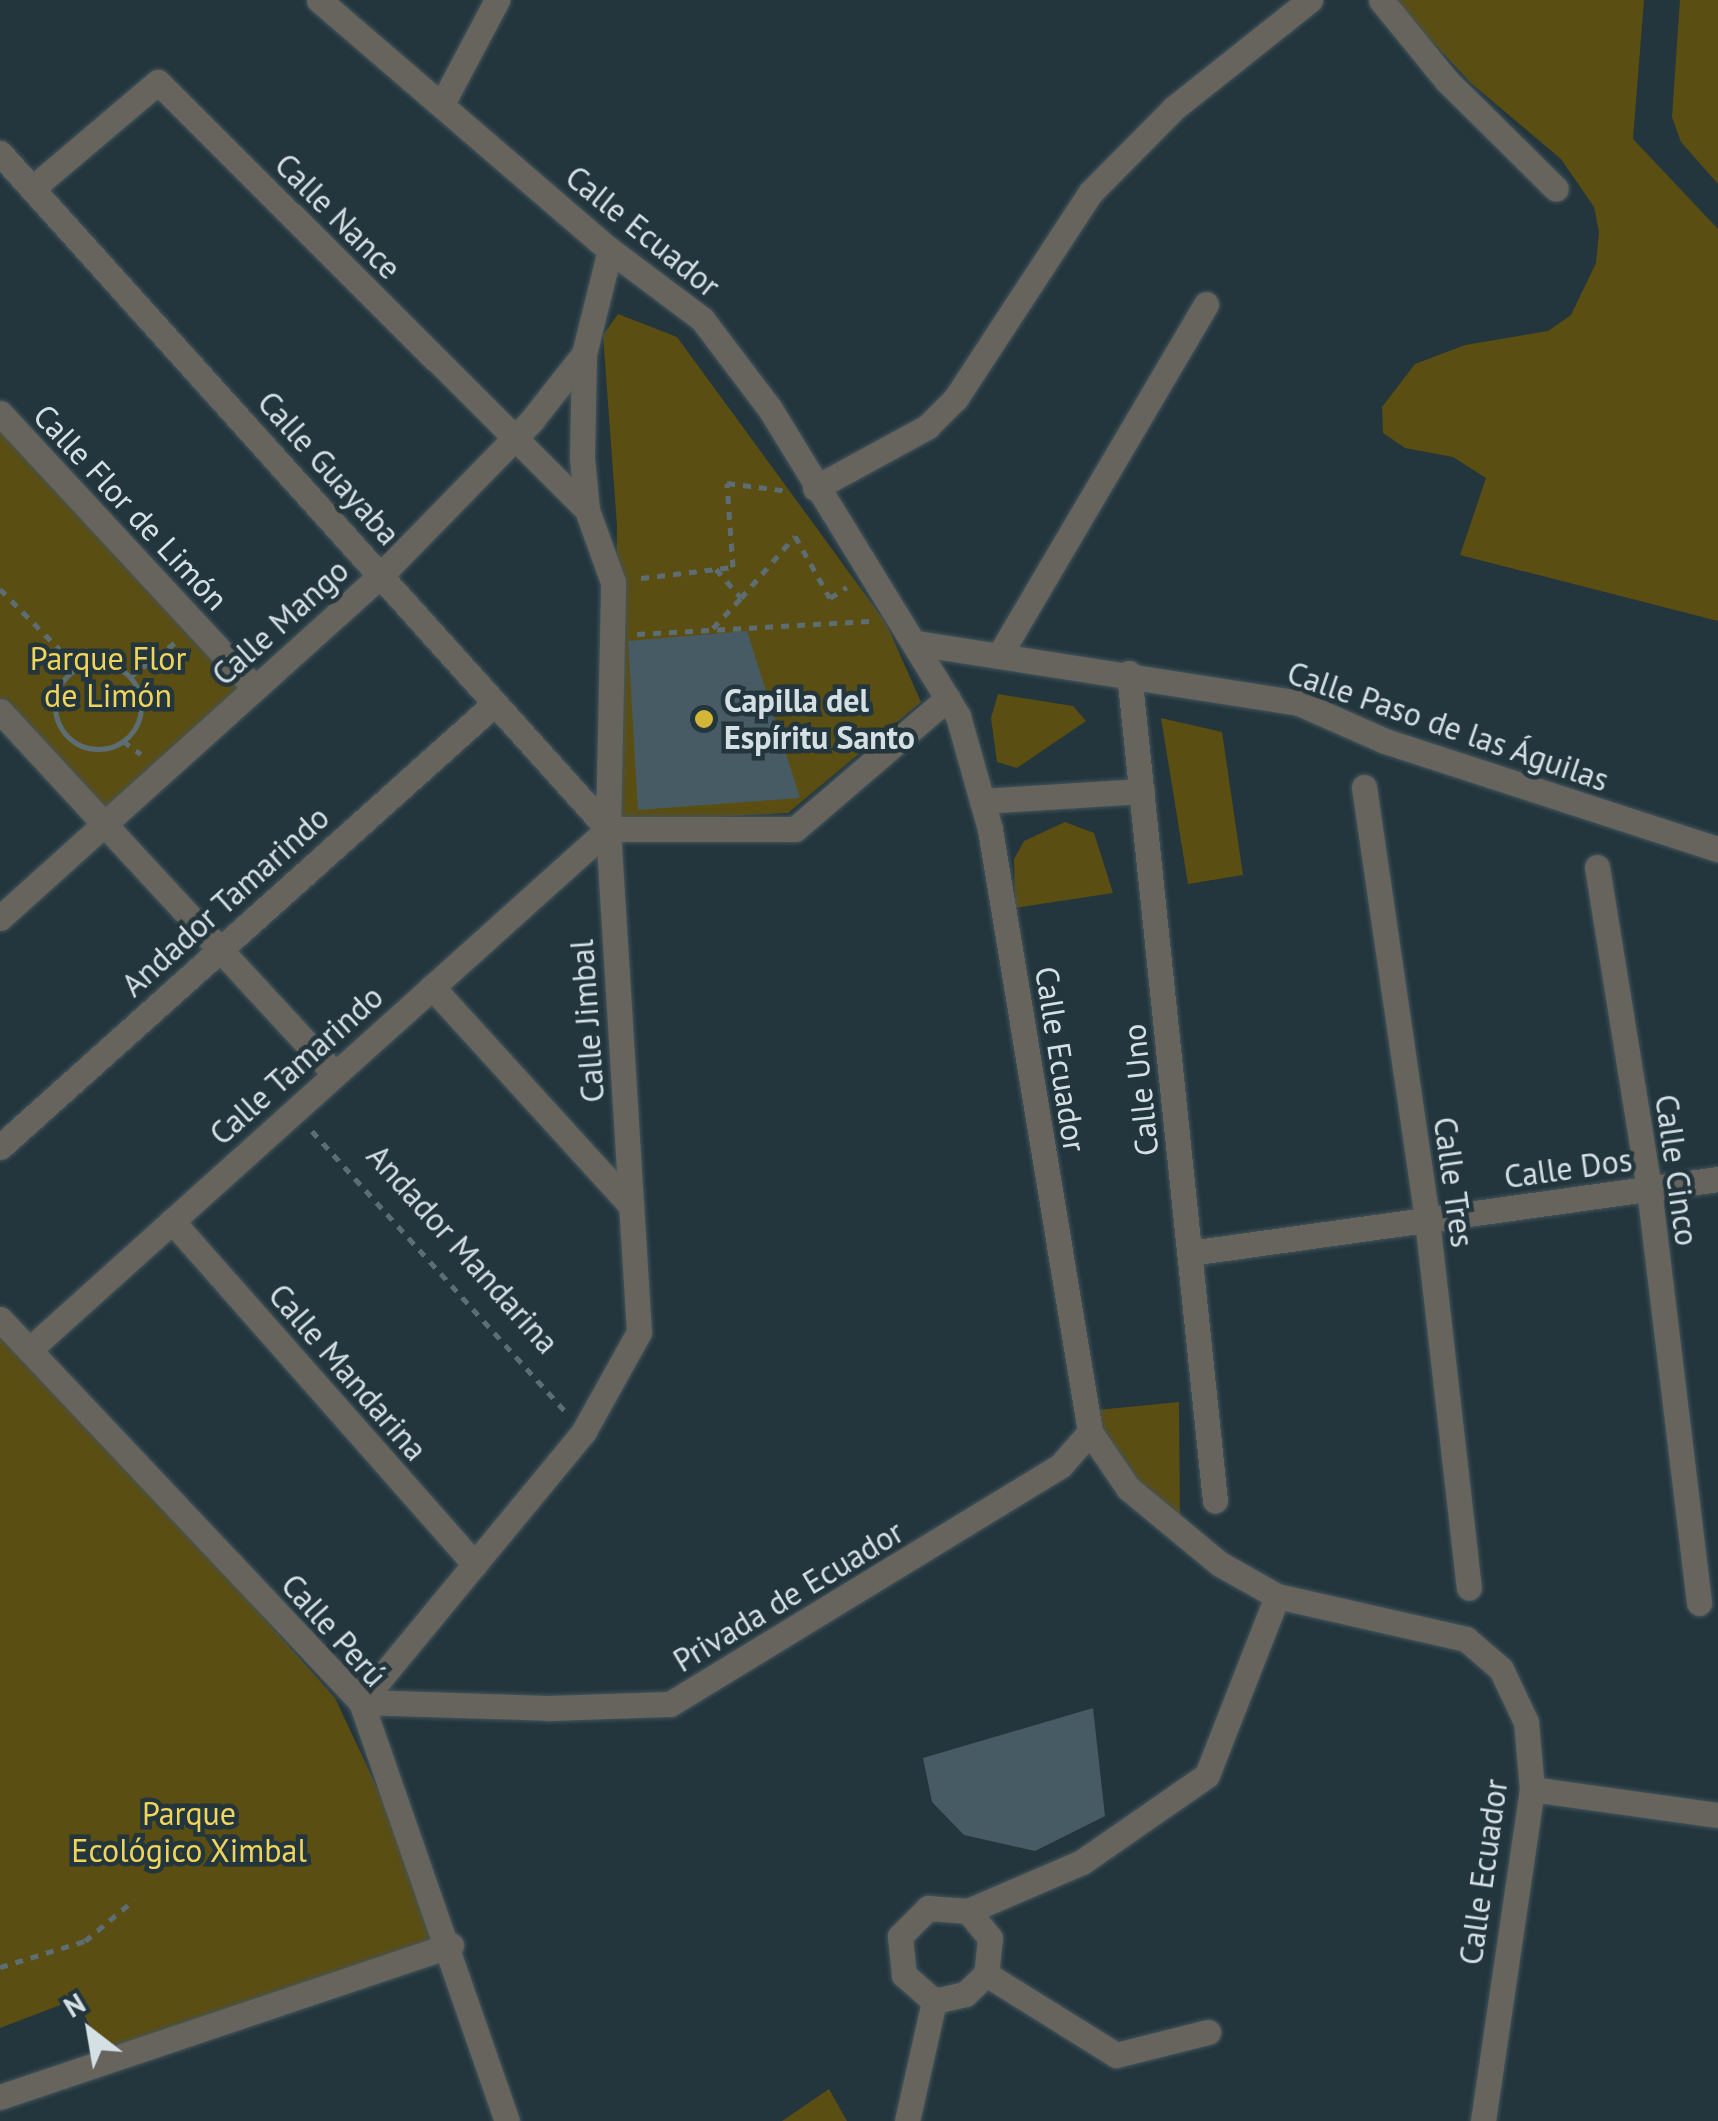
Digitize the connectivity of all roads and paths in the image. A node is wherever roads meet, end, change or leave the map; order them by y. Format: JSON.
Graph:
{"nodes":[{"id":1,"x":319,"y":0,"type":"edge"},
{"id":2,"x":497,"y":0,"type":"edge"},
{"id":3,"x":1310,"y":0,"type":"edge"},
{"id":4,"x":1382,"y":0,"type":"edge"},
{"id":5,"x":442,"y":104,"type":"junction"},
{"id":6,"x":0,"y":153,"type":"edge"},
{"id":7,"x":34,"y":187,"type":"junction"},
{"id":8,"x":1556,"y":189,"type":"dead end"},
{"id":9,"x":610,"y":250,"type":"junction"},
{"id":10,"x":1206,"y":304,"type":"dead end"},
{"id":11,"x":584,"y":354,"type":"junction"},
{"id":12,"x":0,"y":413,"type":"edge"},
{"id":13,"x":515,"y":438,"type":"junction"},
{"id":14,"x":815,"y":488,"type":"junction"},
{"id":15,"x":587,"y":510,"type":"junction"},
{"id":16,"x":716,"y":569,"type":"junction"},
{"id":17,"x":381,"y":575,"type":"junction"},
{"id":18,"x":613,"y":582,"type":"junction"},
{"id":19,"x":0,"y":588,"type":"edge"},
{"id":20,"x":860,"y":596,"type":"dead end"},
{"id":21,"x":742,"y":598,"type":"junction"},
{"id":22,"x":867,"y":608,"type":"dead end"},
{"id":23,"x":901,"y":620,"type":"junction"},
{"id":24,"x":873,"y":621,"type":"junction"},
{"id":25,"x":196,"y":626,"type":"junction"},
{"id":26,"x":710,"y":630,"type":"junction"},
{"id":27,"x":614,"y":636,"type":"junction"},
{"id":28,"x":916,"y":643,"type":"junction"},
{"id":29,"x":1000,"y":654,"type":"junction"},
{"id":30,"x":77,"y":667,"type":"junction"},
{"id":31,"x":1129,"y":672,"type":"junction"},
{"id":32,"x":130,"y":676,"type":"junction"},
{"id":33,"x":255,"y":688,"type":"junction"},
{"id":34,"x":948,"y":698,"type":"junction"},
{"id":35,"x":494,"y":704,"type":"junction"},
{"id":36,"x":0,"y":711,"type":"edge"},
{"id":37,"x":1364,"y":786,"type":"dead end"},
{"id":38,"x":1142,"y":791,"type":"junction"},
{"id":39,"x":982,"y":802,"type":"junction"},
{"id":40,"x":105,"y":823,"type":"junction"},
{"id":41,"x":608,"y":829,"type":"junction"},
{"id":42,"x":1718,"y":849,"type":"edge"},
{"id":43,"x":1597,"y":867,"type":"dead end"},
{"id":44,"x":0,"y":918,"type":"edge"},
{"id":45,"x":220,"y":948,"type":"junction"},
{"id":46,"x":432,"y":987,"type":"junction"},
{"id":47,"x":334,"y":1072,"type":"junction"},
{"id":48,"x":294,"y":1110,"type":"junction"},
{"id":49,"x":0,"y":1146,"type":"edge"},
{"id":50,"x":1718,"y":1180,"type":"edge"},
{"id":51,"x":1649,"y":1189,"type":"junction"},
{"id":52,"x":631,"y":1206,"type":"junction"},
{"id":53,"x":1427,"y":1220,"type":"junction"},
{"id":54,"x":172,"y":1221,"type":"junction"},
{"id":55,"x":1190,"y":1253,"type":"junction"},
{"id":56,"x":0,"y":1319,"type":"edge"},
{"id":57,"x":29,"y":1350,"type":"junction"},
{"id":58,"x":584,"y":1431,"type":"junction"},
{"id":59,"x":1090,"y":1432,"type":"junction"},
{"id":60,"x":1215,"y":1501,"type":"dead end"},
{"id":61,"x":475,"y":1565,"type":"junction"},
{"id":62,"x":1469,"y":1588,"type":"dead end"},
{"id":63,"x":1277,"y":1596,"type":"junction"},
{"id":64,"x":1699,"y":1603,"type":"dead end"},
{"id":65,"x":361,"y":1702,"type":"junction"},
{"id":66,"x":1532,"y":1789,"type":"junction"},
{"id":67,"x":1718,"y":1815,"type":"edge"},
{"id":68,"x":134,"y":1900,"type":"dead end"},
{"id":69,"x":968,"y":1911,"type":"junction"},
{"id":70,"x":451,"y":1944,"type":"junction"},
{"id":71,"x":0,"y":1967,"type":"edge"},
{"id":72,"x":986,"y":1974,"type":"junction"},
{"id":73,"x":934,"y":2001,"type":"junction"},
{"id":74,"x":1208,"y":2032,"type":"dead end"},
{"id":75,"x":0,"y":2097,"type":"edge"},
{"id":76,"x":507,"y":2121,"type":"edge"},
{"id":77,"x":907,"y":2121,"type":"edge"},
{"id":78,"x":1483,"y":2121,"type":"edge"}],
"edges":[{"from":1,"to":5,"type":"street","name":"Calle Ecuador"},
{"from":2,"to":5,"type":"street"},
{"from":3,"to":14,"type":"street"},
{"from":4,"to":8,"type":"street"},
{"from":5,"to":9,"type":"street","name":"Calle Ecuador"},
{"from":6,"to":7,"type":"street","name":"Calle Guayaba"},
{"from":7,"to":13,"type":"street","name":"Calle Nance"},
{"from":7,"to":17,"type":"street","name":"Calle Guayaba"},
{"from":9,"to":11,"type":"street","name":"Calle Jimbal"},
{"from":9,"to":14,"type":"street","name":"Calle Ecuador"},
{"from":10,"to":29,"type":"street"},
{"from":11,"to":13,"type":"street","name":"Calle Mango"},
{"from":11,"to":15,"type":"street","name":"Calle Jimbal"},
{"from":12,"to":25,"type":"street","name":"Calle Flor de Limón"},
{"from":13,"to":15,"type":"street","name":"Calle Nance"},
{"from":13,"to":17,"type":"street","name":"Calle Mango"},
{"from":14,"to":16,"type":"path"},
{"from":14,"to":23,"type":"street","name":"Calle Ecuador"},
{"from":15,"to":18,"type":"street","name":"Calle Jimbal"},
{"from":16,"to":18,"type":"path"},
{"from":16,"to":21,"type":"path"},
{"from":17,"to":33,"type":"street","name":"Calle Mango"},
{"from":17,"to":35,"type":"street","name":"Calle Guayaba"},
{"from":18,"to":27,"type":"street","name":"Calle Jimbal"},
{"from":19,"to":30,"type":"path"},
{"from":20,"to":21,"type":"path"},
{"from":21,"to":26,"type":"path"},
{"from":22,"to":24,"type":"path"},
{"from":23,"to":24,"type":"path"},
{"from":23,"to":28,"type":"street","name":"Calle Ecuador"},
{"from":24,"to":26,"type":"path"},
{"from":25,"to":32,"type":"path"},
{"from":25,"to":33,"type":"street","name":"Calle Flor de Limón"},
{"from":26,"to":27,"type":"path"},
{"from":27,"to":41,"type":"street","name":"Calle Jimbal"},
{"from":28,"to":29,"type":"street","name":"Calle Paso de las Águilas"},
{"from":28,"to":34,"type":"street","name":"Calle Ecuador"},
{"from":29,"to":31,"type":"street","name":"Calle Paso de las Águilas"},
{"from":30,"to":32,"type":"path"},
{"from":30,"to":32,"type":"path"},
{"from":31,"to":38,"type":"street","name":"Calle Uno"},
{"from":31,"to":42,"type":"street","name":"Calle Paso de las Águilas"},
{"from":33,"to":40,"type":"street","name":"Calle Mango"},
{"from":34,"to":39,"type":"street","name":"Calle Ecuador"},
{"from":34,"to":41,"type":"street"},
{"from":35,"to":41,"type":"street","name":"Calle Guayaba"},
{"from":35,"to":45,"type":"street","name":"Andador Tamarindo"},
{"from":36,"to":40,"type":"street"},
{"from":37,"to":53,"type":"street","name":"Calle Tres"},
{"from":38,"to":39,"type":"street"},
{"from":38,"to":55,"type":"street","name":"Calle Uno"},
{"from":39,"to":59,"type":"street","name":"Calle Ecuador"},
{"from":40,"to":44,"type":"street","name":"Calle Mango"},
{"from":40,"to":45,"type":"street"},
{"from":41,"to":46,"type":"street","name":"Calle Tamarindo"},
{"from":41,"to":52,"type":"street","name":"Calle Jimbal"},
{"from":43,"to":51,"type":"street","name":"Calle Cinco"},
{"from":45,"to":47,"type":"street"},
{"from":45,"to":49,"type":"street","name":"Andador Tamarindo"},
{"from":46,"to":47,"type":"street","name":"Calle Tamarindo"},
{"from":46,"to":52,"type":"street"},
{"from":47,"to":48,"type":"street","name":"Calle Tamarindo"},
{"from":48,"to":54,"type":"street","name":"Calle Tamarindo"},
{"from":48,"to":58,"type":"path","name":"Andador Mandarina"},
{"from":50,"to":51,"type":"street","name":"Calle Dos"},
{"from":51,"to":53,"type":"street","name":"Calle Dos"},
{"from":51,"to":64,"type":"street","name":"Calle Cinco"},
{"from":52,"to":58,"type":"street","name":"Calle Jimbal"},
{"from":53,"to":55,"type":"street","name":"Calle Dos"},
{"from":53,"to":62,"type":"street","name":"Calle Tres"},
{"from":54,"to":57,"type":"street","name":"Calle Tamarindo"},
{"from":54,"to":61,"type":"street","name":"Calle Mandarina"},
{"from":55,"to":60,"type":"street","name":"Calle Uno"},
{"from":56,"to":57,"type":"street","name":"Calle Perú"},
{"from":57,"to":65,"type":"street","name":"Calle Perú"},
{"from":58,"to":61,"type":"street","name":"Calle Jimbal"},
{"from":59,"to":63,"type":"street","name":"Calle Ecuador"},
{"from":59,"to":65,"type":"street","name":"Privada de Ecuador"},
{"from":61,"to":65,"type":"street","name":"Calle Jimbal"},
{"from":63,"to":66,"type":"street","name":"Calle Ecuador"},
{"from":63,"to":69,"type":"street"},
{"from":65,"to":70,"type":"street","name":"Calle Perú"},
{"from":66,"to":67,"type":"street"},
{"from":66,"to":78,"type":"street","name":"Calle Ecuador"},
{"from":68,"to":71,"type":"path"},
{"from":69,"to":72,"type":"street"},
{"from":69,"to":73,"type":"street"},
{"from":70,"to":75,"type":"street"},
{"from":70,"to":76,"type":"street","name":"Calle Perú"},
{"from":72,"to":73,"type":"street"},
{"from":72,"to":74,"type":"street"},
{"from":73,"to":77,"type":"street"}]}
